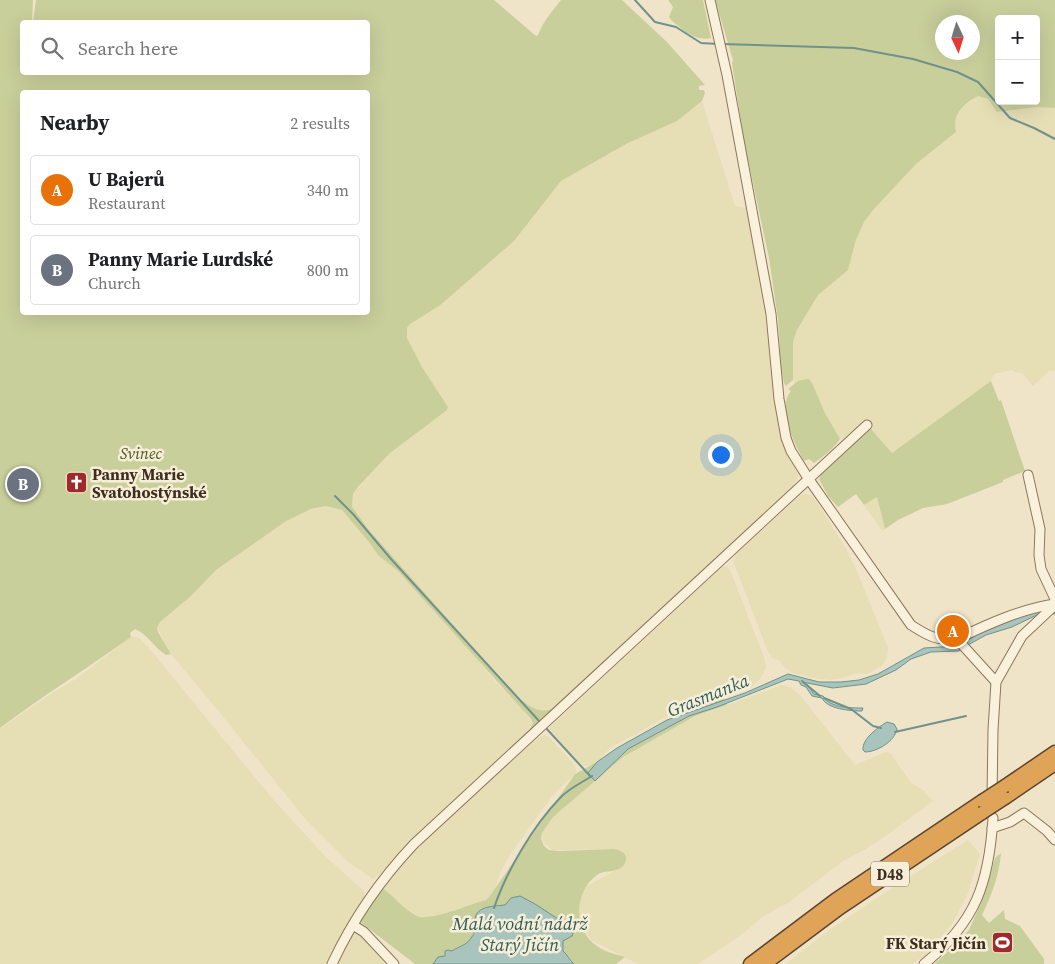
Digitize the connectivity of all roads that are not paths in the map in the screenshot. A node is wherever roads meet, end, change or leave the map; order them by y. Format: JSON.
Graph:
{"nodes":[{"id":1,"x":710,"y":0,"type":"edge"},
{"id":2,"x":867,"y":425,"type":"dead end"},
{"id":3,"x":1028,"y":475,"type":"dead end"},
{"id":4,"x":808,"y":478,"type":"junction"},
{"id":5,"x":1053,"y":606,"type":"edge"},
{"id":6,"x":960,"y":642,"type":"junction"},
{"id":7,"x":996,"y":682,"type":"junction"},
{"id":8,"x":1055,"y":752,"type":"edge"},
{"id":9,"x":1055,"y":764,"type":"edge"},
{"id":10,"x":993,"y":803,"type":"junction"},
{"id":11,"x":992,"y":828,"type":"junction"},
{"id":12,"x":1055,"y":840,"type":"edge"},
{"id":13,"x":353,"y":925,"type":"junction"},
{"id":14,"x":332,"y":964,"type":"edge"},
{"id":15,"x":394,"y":964,"type":"edge"},
{"id":16,"x":750,"y":964,"type":"edge"},
{"id":17,"x":765,"y":964,"type":"edge"},
{"id":18,"x":924,"y":964,"type":"edge"}],
"edges":[{"from":1,"to":4,"type":"street"},
{"from":2,"to":4,"type":"street"},
{"from":3,"to":5,"type":"street"},
{"from":4,"to":6,"type":"street"},
{"from":4,"to":13,"type":"street"},
{"from":5,"to":6,"type":"street"},
{"from":5,"to":7,"type":"street"},
{"from":6,"to":7,"type":"street"},
{"from":7,"to":10,"type":"street"},
{"from":8,"to":10,"type":"highway","number":"D48"},
{"from":9,"to":10,"type":"highway","number":"D48"},
{"from":10,"to":11,"type":"street"},
{"from":10,"to":16,"type":"highway","number":"D48"},
{"from":10,"to":17,"type":"highway","number":"D48"},
{"from":11,"to":12,"type":"street"},
{"from":11,"to":18,"type":"street"},
{"from":13,"to":14,"type":"street"},
{"from":13,"to":15,"type":"street"}]}
